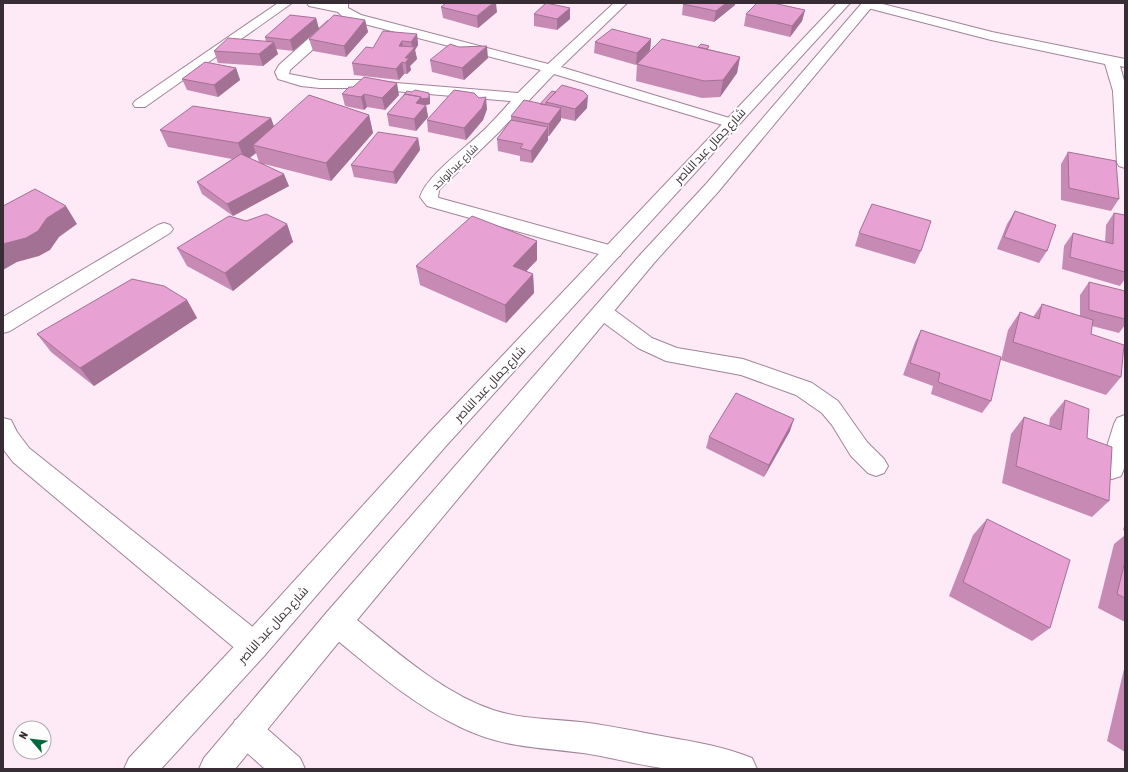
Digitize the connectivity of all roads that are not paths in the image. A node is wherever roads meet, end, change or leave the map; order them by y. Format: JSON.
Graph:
{"nodes":[{"id":1,"x":286,"y":3,"type":"edge"},
{"id":2,"x":313,"y":3,"type":"edge"},
{"id":3,"x":621,"y":3,"type":"edge"},
{"id":4,"x":844,"y":3,"type":"edge"},
{"id":5,"x":868,"y":3,"type":"edge"},
{"id":6,"x":344,"y":9,"type":"edge"},
{"id":7,"x":1118,"y":62,"type":"edge"},
{"id":8,"x":552,"y":69,"type":"junction"},
{"id":9,"x":522,"y":98,"type":"junction"},
{"id":10,"x":140,"y":104,"type":"dead end"},
{"id":11,"x":731,"y":123,"type":"junction"},
{"id":12,"x":1125,"y":163,"type":"edge"},
{"id":13,"x":164,"y":229,"type":"dead end"},
{"id":14,"x":614,"y":252,"type":"junction"},
{"id":15,"x":603,"y":312,"type":"junction"},
{"id":16,"x":3,"y":326,"type":"edge"},
{"id":17,"x":1125,"y":424,"type":"edge"},
{"id":18,"x":3,"y":427,"type":"edge"},
{"id":19,"x":876,"y":466,"type":"dead end"},
{"id":20,"x":1112,"y":468,"type":"edge"},
{"id":21,"x":337,"y":622,"type":"junction"},
{"id":22,"x":254,"y":646,"type":"junction"},
{"id":23,"x":246,"y":732,"type":"junction"},
{"id":24,"x":140,"y":769,"type":"edge"},
{"id":25,"x":215,"y":769,"type":"edge"},
{"id":26,"x":288,"y":769,"type":"edge"},
{"id":27,"x":741,"y":769,"type":"edge"}],
"edges":[{"from":1,"to":10,"type":"street"},
{"from":2,"to":6,"type":"street"},
{"from":3,"to":8,"type":"street","name":"شارع عبدالواحد"},
{"from":4,"to":11,"type":"street","name":"شارع جمال عبد الناصر"},
{"from":5,"to":7,"type":"street"},
{"from":5,"to":15,"type":"street"},
{"from":6,"to":8,"type":"street"},
{"from":6,"to":9,"type":"street"},
{"from":7,"to":12,"type":"street"},
{"from":8,"to":9,"type":"street","name":"شارع عبدالواحد"},
{"from":8,"to":11,"type":"street"},
{"from":9,"to":14,"type":"street","name":"شارع عبدالواحد"},
{"from":11,"to":14,"type":"street","name":"شارع جمال عبد الناصر"},
{"from":13,"to":16,"type":"street"},
{"from":14,"to":22,"type":"street","name":"شارع جمال عبد الناصر"},
{"from":15,"to":19,"type":"street"},
{"from":15,"to":21,"type":"street"},
{"from":17,"to":20,"type":"street"},
{"from":18,"to":22,"type":"street"},
{"from":21,"to":23,"type":"street"},
{"from":21,"to":27,"type":"street"},
{"from":22,"to":24,"type":"street","name":"شارع جمال عبد الناصر"},
{"from":23,"to":25,"type":"street"},
{"from":23,"to":26,"type":"street"}]}
